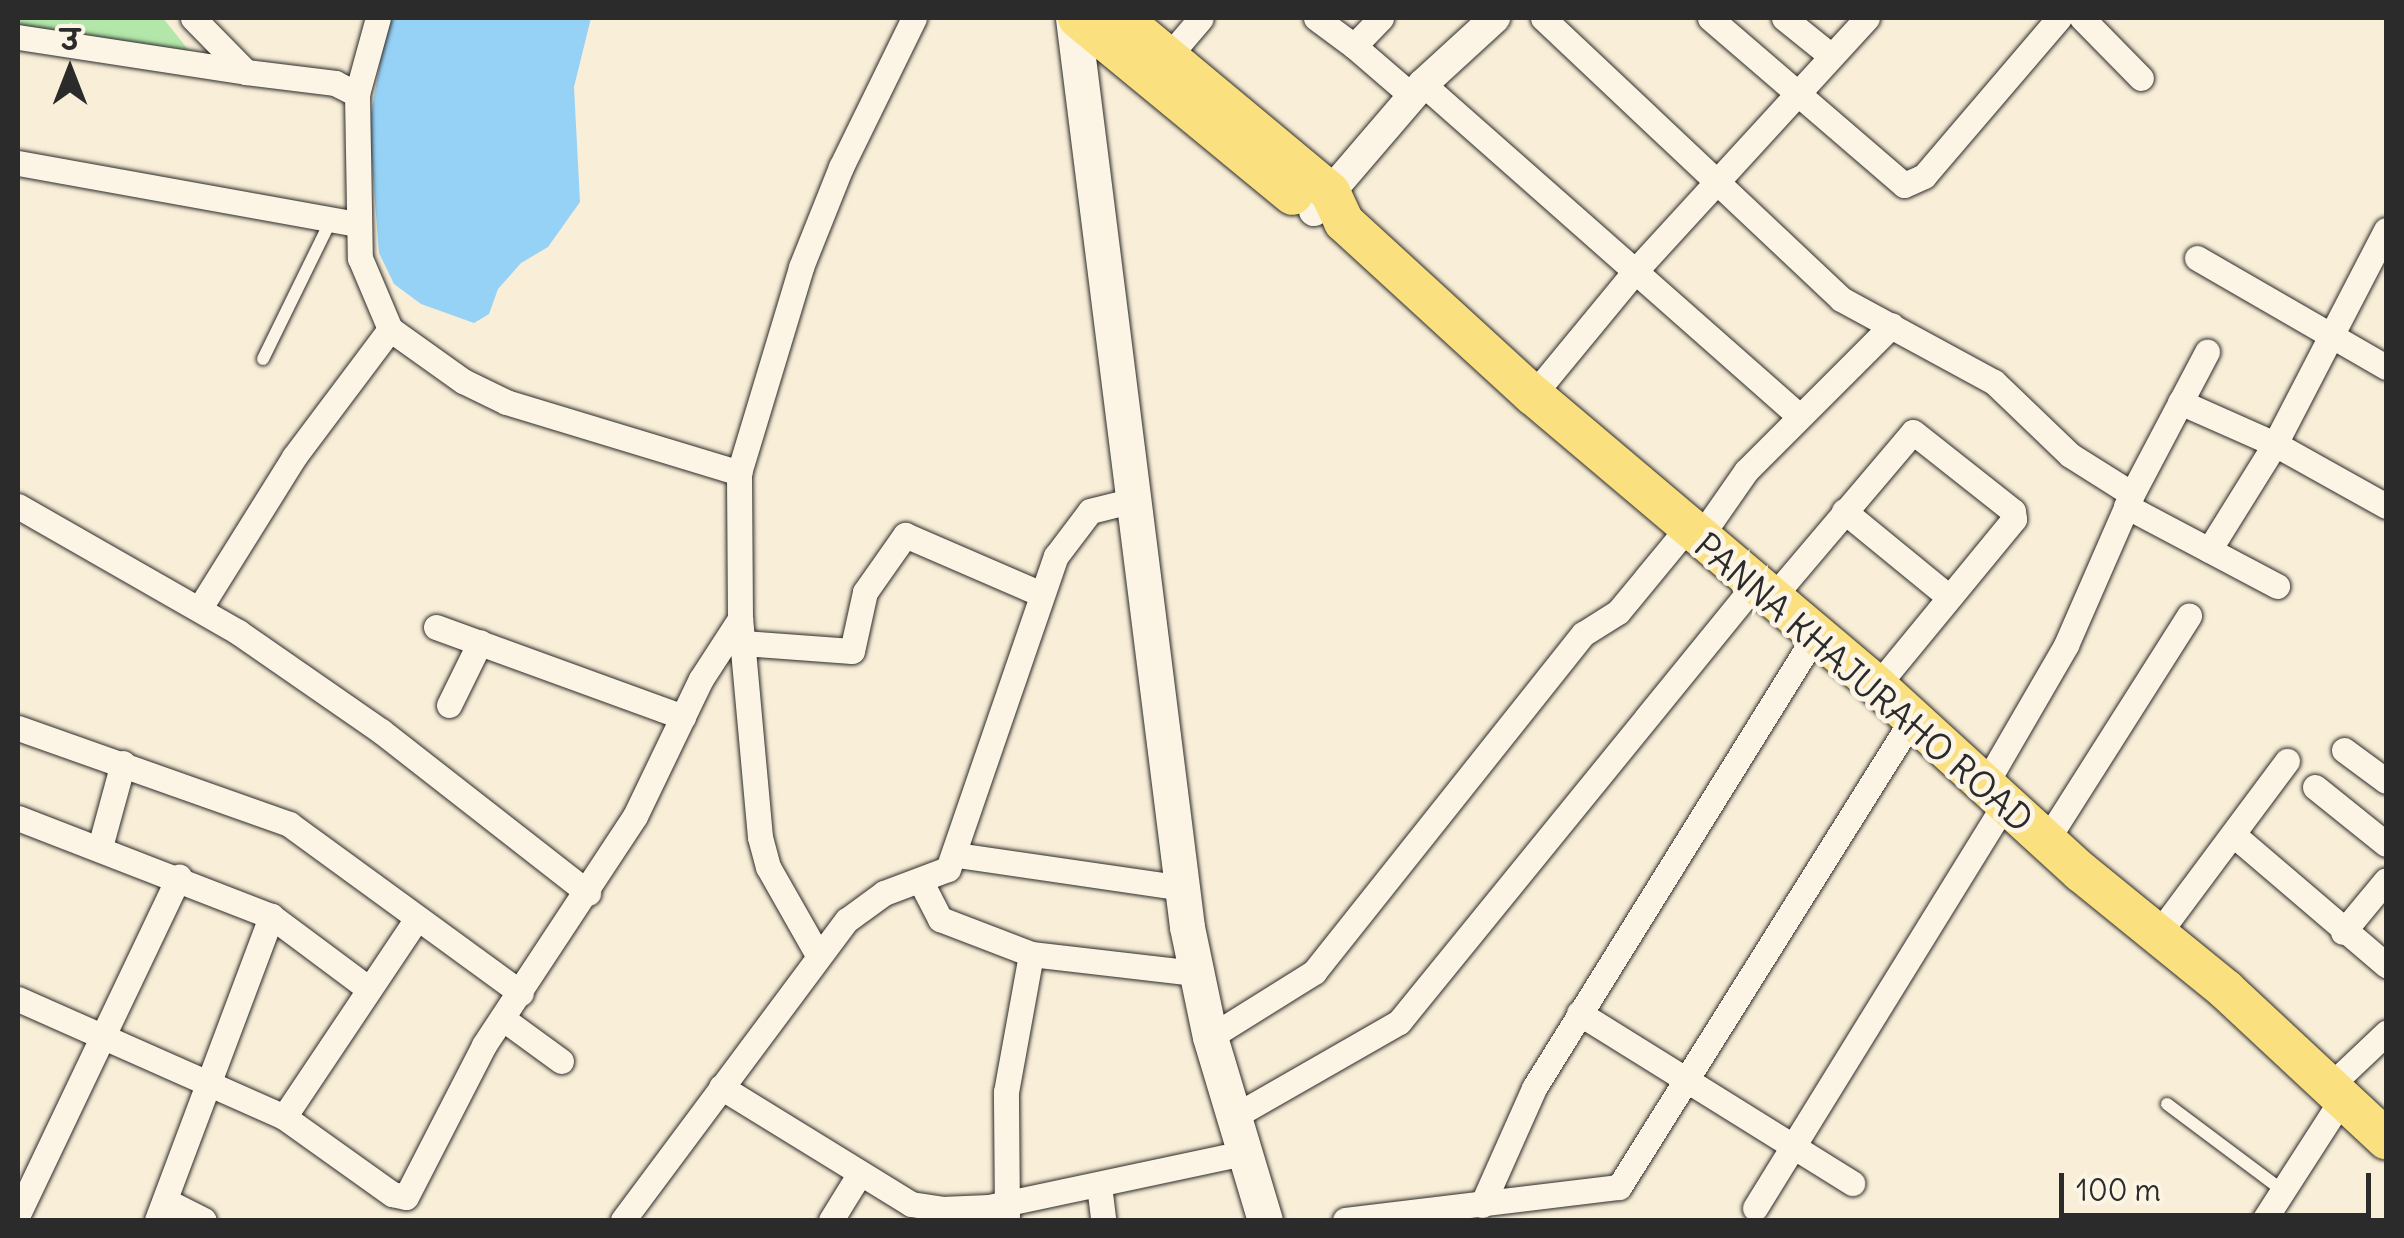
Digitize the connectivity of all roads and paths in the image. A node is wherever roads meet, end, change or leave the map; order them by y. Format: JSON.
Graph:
{"nodes":[{"id":1,"x":192,"y":18,"type":"edge"},
{"id":2,"x":378,"y":18,"type":"edge"},
{"id":3,"x":914,"y":18,"type":"edge"},
{"id":4,"x":1076,"y":18,"type":"edge"},
{"id":5,"x":1121,"y":18,"type":"edge"},
{"id":6,"x":1201,"y":18,"type":"edge"},
{"id":7,"x":1316,"y":18,"type":"edge"},
{"id":8,"x":1380,"y":18,"type":"edge"},
{"id":9,"x":1495,"y":18,"type":"edge"},
{"id":10,"x":1542,"y":18,"type":"edge"},
{"id":11,"x":1710,"y":18,"type":"edge"},
{"id":12,"x":1784,"y":18,"type":"edge"},
{"id":13,"x":1867,"y":18,"type":"edge"},
{"id":14,"x":2059,"y":18,"type":"edge"},
{"id":15,"x":2082,"y":18,"type":"edge"},
{"id":16,"x":18,"y":36,"type":"edge"},
{"id":17,"x":1354,"y":46,"type":"junction"},
{"id":18,"x":1830,"y":56,"type":"junction"},
{"id":19,"x":1166,"y":58,"type":"junction"},
{"id":20,"x":246,"y":72,"type":"junction"},
{"id":21,"x":2140,"y":78,"type":"dead end"},
{"id":22,"x":1418,"y":90,"type":"junction"},
{"id":23,"x":357,"y":94,"type":"junction"},
{"id":24,"x":1798,"y":95,"type":"junction"},
{"id":25,"x":18,"y":163,"type":"edge"},
{"id":26,"x":1717,"y":187,"type":"junction"},
{"id":27,"x":1329,"y":208,"type":"junction"},
{"id":28,"x":344,"y":222,"type":"junction"},
{"id":29,"x":2386,"y":230,"type":"edge"},
{"id":30,"x":2198,"y":258,"type":"dead end"},
{"id":31,"x":1636,"y":270,"type":"junction"},
{"id":32,"x":1892,"y":325,"type":"junction"},
{"id":33,"x":390,"y":329,"type":"junction"},
{"id":34,"x":2332,"y":336,"type":"junction"},
{"id":35,"x":2206,"y":352,"type":"dead end"},
{"id":36,"x":262,"y":359,"type":"dead end"},
{"id":37,"x":2386,"y":368,"type":"edge"},
{"id":38,"x":1533,"y":395,"type":"junction"},
{"id":39,"x":2180,"y":402,"type":"junction"},
{"id":40,"x":1798,"y":415,"type":"junction"},
{"id":41,"x":2275,"y":444,"type":"junction"},
{"id":42,"x":739,"y":473,"type":"junction"},
{"id":43,"x":1138,"y":498,"type":"junction"},
{"id":44,"x":2129,"y":500,"type":"junction"},
{"id":45,"x":18,"y":506,"type":"edge"},
{"id":46,"x":2386,"y":506,"type":"edge"},
{"id":47,"x":1844,"y":511,"type":"junction"},
{"id":48,"x":1694,"y":532,"type":"junction"},
{"id":49,"x":2209,"y":550,"type":"junction"},
{"id":50,"x":2278,"y":586,"type":"dead end"},
{"id":51,"x":1764,"y":590,"type":"junction"},
{"id":52,"x":1038,"y":593,"type":"junction"},
{"id":53,"x":1949,"y":597,"type":"junction"},
{"id":54,"x":200,"y":606,"type":"junction"},
{"id":55,"x":2189,"y":616,"type":"dead end"},
{"id":56,"x":436,"y":627,"type":"dead end"},
{"id":57,"x":741,"y":631,"type":"junction"},
{"id":58,"x":1816,"y":634,"type":"junction"},
{"id":59,"x":480,"y":642,"type":"junction"},
{"id":60,"x":1877,"y":686,"type":"junction"},
{"id":61,"x":449,"y":705,"type":"dead end"},
{"id":62,"x":683,"y":718,"type":"junction"},
{"id":63,"x":1913,"y":718,"type":"junction"},
{"id":64,"x":18,"y":728,"type":"edge"},
{"id":65,"x":2344,"y":750,"type":"dead end"},
{"id":66,"x":2287,"y":761,"type":"dead end"},
{"id":67,"x":122,"y":763,"type":"junction"},
{"id":68,"x":2386,"y":780,"type":"edge"},
{"id":69,"x":2315,"y":786,"type":"dead end"},
{"id":70,"x":1995,"y":794,"type":"junction"},
{"id":71,"x":18,"y":818,"type":"edge"},
{"id":72,"x":2234,"y":836,"type":"junction"},
{"id":73,"x":2046,"y":841,"type":"junction"},
{"id":74,"x":2386,"y":844,"type":"edge"},
{"id":75,"x":100,"y":847,"type":"junction"},
{"id":76,"x":957,"y":855,"type":"junction"},
{"id":77,"x":179,"y":876,"type":"junction"},
{"id":78,"x":2386,"y":880,"type":"edge"},
{"id":79,"x":921,"y":882,"type":"junction"},
{"id":80,"x":1183,"y":888,"type":"junction"},
{"id":81,"x":588,"y":894,"type":"junction"},
{"id":82,"x":271,"y":916,"type":"junction"},
{"id":83,"x":417,"y":918,"type":"junction"},
{"id":84,"x":2343,"y":932,"type":"junction"},
{"id":85,"x":2158,"y":934,"type":"junction"},
{"id":86,"x":1031,"y":954,"type":"junction"},
{"id":87,"x":818,"y":955,"type":"junction"},
{"id":88,"x":2386,"y":965,"type":"edge"},
{"id":89,"x":1195,"y":973,"type":"junction"},
{"id":90,"x":368,"y":989,"type":"junction"},
{"id":91,"x":521,"y":992,"type":"junction"},
{"id":92,"x":18,"y":999,"type":"edge"},
{"id":93,"x":1579,"y":1013,"type":"junction"},
{"id":94,"x":502,"y":1018,"type":"junction"},
{"id":95,"x":2386,"y":1033,"type":"edge"},
{"id":96,"x":1210,"y":1037,"type":"junction"},
{"id":97,"x":104,"y":1039,"type":"junction"},
{"id":98,"x":561,"y":1061,"type":"dead end"},
{"id":99,"x":1684,"y":1082,"type":"junction"},
{"id":100,"x":212,"y":1086,"type":"junction"},
{"id":101,"x":722,"y":1087,"type":"junction"},
{"id":102,"x":2338,"y":1090,"type":"junction"},
{"id":103,"x":2168,"y":1104,"type":"dead end"},
{"id":104,"x":1232,"y":1117,"type":"junction"},
{"id":105,"x":284,"y":1118,"type":"junction"},
{"id":106,"x":2386,"y":1138,"type":"edge"},
{"id":107,"x":1793,"y":1147,"type":"junction"},
{"id":108,"x":1242,"y":1153,"type":"junction"},
{"id":109,"x":860,"y":1173,"type":"junction"},
{"id":110,"x":1852,"y":1184,"type":"dead end"},
{"id":111,"x":1100,"y":1185,"type":"junction"},
{"id":112,"x":2282,"y":1190,"type":"junction"},
{"id":113,"x":1482,"y":1205,"type":"junction"},
{"id":114,"x":1755,"y":1208,"type":"dead end"},
{"id":115,"x":161,"y":1211,"type":"edge"},
{"id":116,"x":909,"y":1212,"type":"edge"},
{"id":117,"x":1007,"y":1212,"type":"edge"},
{"id":118,"x":18,"y":1214,"type":"edge"},
{"id":119,"x":204,"y":1220,"type":"edge"},
{"id":120,"x":623,"y":1220,"type":"edge"},
{"id":121,"x":831,"y":1220,"type":"edge"},
{"id":122,"x":1103,"y":1220,"type":"edge"},
{"id":123,"x":1265,"y":1220,"type":"edge"},
{"id":124,"x":1344,"y":1220,"type":"edge"},
{"id":125,"x":2264,"y":1220,"type":"edge"}],
"edges":[{"from":1,"to":20,"type":"street"},
{"from":2,"to":23,"type":"street"},
{"from":3,"to":42,"type":"street"},
{"from":4,"to":27,"type":"main road","name":"PANNA KHAJURAHO ROAD"},
{"from":4,"to":43,"type":"main road"},
{"from":5,"to":19,"type":"main road","name":"PANNA KHAJURAHO ROAD"},
{"from":6,"to":19,"type":"street"},
{"from":7,"to":17,"type":"street"},
{"from":8,"to":17,"type":"street"},
{"from":9,"to":22,"type":"street"},
{"from":10,"to":26,"type":"street"},
{"from":11,"to":24,"type":"street"},
{"from":12,"to":18,"type":"street"},
{"from":13,"to":18,"type":"street"},
{"from":14,"to":24,"type":"street"},
{"from":15,"to":21,"type":"street"},
{"from":16,"to":20,"type":"street"},
{"from":17,"to":22,"type":"street"},
{"from":18,"to":24,"type":"street"},
{"from":19,"to":27,"type":"main road","name":"PANNA KHAJURAHO ROAD"},
{"from":20,"to":23,"type":"street"},
{"from":22,"to":27,"type":"street"},
{"from":22,"to":31,"type":"street"},
{"from":23,"to":28,"type":"street"},
{"from":24,"to":26,"type":"street"},
{"from":25,"to":28,"type":"street"},
{"from":26,"to":31,"type":"street"},
{"from":26,"to":32,"type":"street"},
{"from":27,"to":38,"type":"main road","name":"PANNA KHAJURAHO ROAD"},
{"from":28,"to":33,"type":"street"},
{"from":28,"to":36,"type":"lane"},
{"from":29,"to":34,"type":"street"},
{"from":30,"to":34,"type":"street"},
{"from":31,"to":38,"type":"street"},
{"from":31,"to":40,"type":"street"},
{"from":32,"to":40,"type":"street"},
{"from":32,"to":44,"type":"street"},
{"from":33,"to":42,"type":"street"},
{"from":33,"to":54,"type":"street"},
{"from":34,"to":37,"type":"street"},
{"from":34,"to":41,"type":"street"},
{"from":35,"to":39,"type":"street"},
{"from":38,"to":48,"type":"main road","name":"PANNA KHAJURAHO ROAD"},
{"from":39,"to":41,"type":"street"},
{"from":39,"to":44,"type":"street"},
{"from":40,"to":48,"type":"street"},
{"from":41,"to":46,"type":"street"},
{"from":41,"to":49,"type":"street"},
{"from":42,"to":57,"type":"street"},
{"from":43,"to":52,"type":"street"},
{"from":43,"to":80,"type":"main road"},
{"from":44,"to":49,"type":"street"},
{"from":44,"to":70,"type":"street"},
{"from":45,"to":54,"type":"street"},
{"from":47,"to":51,"type":"street"},
{"from":47,"to":53,"type":"street"},
{"from":47,"to":53,"type":"street"},
{"from":48,"to":51,"type":"main road","name":"PANNA KHAJURAHO ROAD"},
{"from":48,"to":96,"type":"street"},
{"from":49,"to":50,"type":"street"},
{"from":51,"to":58,"type":"main road","name":"PANNA KHAJURAHO ROAD"},
{"from":51,"to":104,"type":"street"},
{"from":52,"to":57,"type":"street"},
{"from":52,"to":76,"type":"street"},
{"from":53,"to":60,"type":"street"},
{"from":54,"to":81,"type":"street"},
{"from":55,"to":73,"type":"street"},
{"from":56,"to":59,"type":"street"},
{"from":57,"to":62,"type":"street"},
{"from":57,"to":87,"type":"street"},
{"from":58,"to":60,"type":"main road","name":"PANNA KHAJURAHO ROAD"},
{"from":58,"to":93,"type":"street"},
{"from":59,"to":61,"type":"street"},
{"from":59,"to":62,"type":"street"},
{"from":60,"to":63,"type":"main road","name":"PANNA KHAJURAHO ROAD"},
{"from":62,"to":81,"type":"street"},
{"from":63,"to":70,"type":"main road","name":"PANNA KHAJURAHO ROAD"},
{"from":63,"to":99,"type":"street"},
{"from":64,"to":67,"type":"street"},
{"from":65,"to":68,"type":"street"},
{"from":66,"to":72,"type":"street"},
{"from":67,"to":75,"type":"street"},
{"from":67,"to":83,"type":"street"},
{"from":69,"to":74,"type":"street"},
{"from":70,"to":73,"type":"main road","name":"PANNA KHAJURAHO ROAD"},
{"from":70,"to":107,"type":"street"},
{"from":71,"to":75,"type":"street"},
{"from":72,"to":84,"type":"street"},
{"from":72,"to":85,"type":"street"},
{"from":73,"to":85,"type":"main road","name":"PANNA KHAJURAHO ROAD"},
{"from":75,"to":77,"type":"street"},
{"from":76,"to":79,"type":"street"},
{"from":76,"to":80,"type":"street"},
{"from":77,"to":82,"type":"street"},
{"from":77,"to":97,"type":"street"},
{"from":78,"to":84,"type":"street"},
{"from":79,"to":86,"type":"street"},
{"from":79,"to":87,"type":"street"},
{"from":80,"to":89,"type":"main road"},
{"from":81,"to":91,"type":"street"},
{"from":82,"to":90,"type":"street"},
{"from":82,"to":100,"type":"street"},
{"from":83,"to":90,"type":"street"},
{"from":83,"to":91,"type":"street"},
{"from":84,"to":88,"type":"street"},
{"from":85,"to":102,"type":"main road","name":"PANNA KHAJURAHO ROAD"},
{"from":86,"to":89,"type":"street"},
{"from":86,"to":117,"type":"street"},
{"from":87,"to":101,"type":"street"},
{"from":89,"to":96,"type":"main road"},
{"from":90,"to":105,"type":"street"},
{"from":91,"to":94,"type":"street"},
{"from":92,"to":97,"type":"street"},
{"from":93,"to":99,"type":"street"},
{"from":93,"to":113,"type":"street"},
{"from":94,"to":98,"type":"street"},
{"from":94,"to":105,"type":"street"},
{"from":95,"to":102,"type":"street"},
{"from":96,"to":104,"type":"main road"},
{"from":97,"to":100,"type":"street"},
{"from":97,"to":118,"type":"street"},
{"from":99,"to":107,"type":"street"},
{"from":99,"to":113,"type":"street"},
{"from":100,"to":105,"type":"street"},
{"from":100,"to":115,"type":"street"},
{"from":101,"to":109,"type":"street"},
{"from":101,"to":120,"type":"street"},
{"from":102,"to":106,"type":"main road","name":"PANNA KHAJURAHO ROAD"},
{"from":102,"to":112,"type":"street"},
{"from":103,"to":112,"type":"lane"},
{"from":104,"to":108,"type":"main road"},
{"from":107,"to":110,"type":"street"},
{"from":107,"to":114,"type":"street"},
{"from":108,"to":111,"type":"street"},
{"from":108,"to":123,"type":"main road"},
{"from":109,"to":116,"type":"street"},
{"from":109,"to":121,"type":"street"},
{"from":111,"to":117,"type":"street"},
{"from":111,"to":122,"type":"street"},
{"from":112,"to":125,"type":"street"},
{"from":113,"to":124,"type":"street"},
{"from":115,"to":119,"type":"street"},
{"from":116,"to":117,"type":"street"}]}
